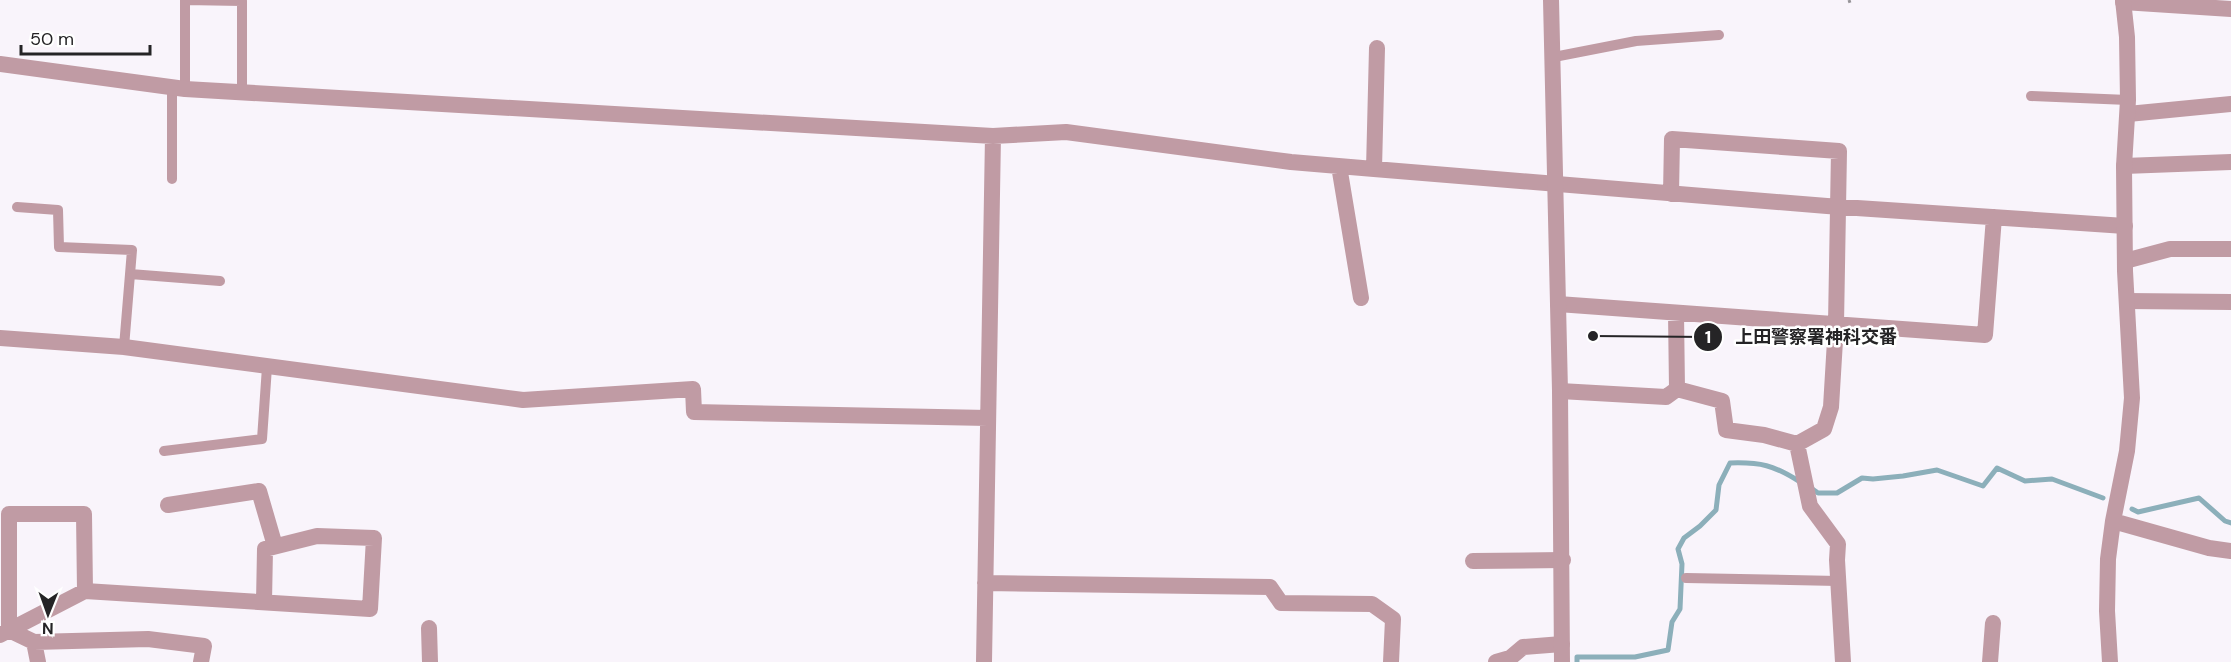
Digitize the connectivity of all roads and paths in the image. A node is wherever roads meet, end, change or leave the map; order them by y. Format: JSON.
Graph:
{"nodes":[{"id":1,"x":1551,"y":0,"type":"edge"},
{"id":2,"x":2123,"y":1,"type":"edge"},
{"id":3,"x":2231,"y":8,"type":"edge"},
{"id":4,"x":1719,"y":35,"type":"dead end"},
{"id":5,"x":1377,"y":48,"type":"dead end"},
{"id":6,"x":1554,"y":57,"type":"junction"},
{"id":7,"x":0,"y":64,"type":"edge"},
{"id":8,"x":178,"y":88,"type":"junction"},
{"id":9,"x":242,"y":92,"type":"junction"},
{"id":10,"x":2031,"y":96,"type":"dead end"},
{"id":11,"x":2231,"y":104,"type":"edge"},
{"id":12,"x":2128,"y":107,"type":"junction"},
{"id":13,"x":993,"y":136,"type":"junction"},
{"id":14,"x":2231,"y":162,"type":"edge"},
{"id":15,"x":1339,"y":166,"type":"junction"},
{"id":16,"x":2124,"y":166,"type":"junction"},
{"id":17,"x":1374,"y":169,"type":"junction"},
{"id":18,"x":172,"y":179,"type":"dead end"},
{"id":19,"x":1555,"y":185,"type":"junction"},
{"id":20,"x":1671,"y":194,"type":"junction"},
{"id":21,"x":17,"y":207,"type":"dead end"},
{"id":22,"x":1839,"y":207,"type":"junction"},
{"id":23,"x":1994,"y":217,"type":"junction"},
{"id":24,"x":2125,"y":226,"type":"junction"},
{"id":25,"x":2231,"y":249,"type":"edge"},
{"id":26,"x":2125,"y":261,"type":"junction"},
{"id":27,"x":130,"y":274,"type":"junction"},
{"id":28,"x":220,"y":281,"type":"dead end"},
{"id":29,"x":1361,"y":298,"type":"dead end"},
{"id":30,"x":2127,"y":302,"type":"junction"},
{"id":31,"x":2231,"y":302,"type":"edge"},
{"id":32,"x":1558,"y":304,"type":"junction"},
{"id":33,"x":1676,"y":313,"type":"junction"},
{"id":34,"x":1836,"y":324,"type":"junction"},
{"id":35,"x":0,"y":338,"type":"edge"},
{"id":36,"x":124,"y":347,"type":"junction"},
{"id":37,"x":267,"y":367,"type":"junction"},
{"id":38,"x":1677,"y":389,"type":"junction"},
{"id":39,"x":1560,"y":391,"type":"junction"},
{"id":40,"x":988,"y":418,"type":"junction"},
{"id":41,"x":1797,"y":444,"type":"junction"},
{"id":42,"x":164,"y":450,"type":"dead end"},
{"id":43,"x":168,"y":505,"type":"dead end"},
{"id":44,"x":2113,"y":520,"type":"junction"},
{"id":45,"x":275,"y":546,"type":"junction"},
{"id":46,"x":2231,"y":551,"type":"edge"},
{"id":47,"x":1563,"y":560,"type":"junction"},
{"id":48,"x":1473,"y":561,"type":"dead end"},
{"id":49,"x":1686,"y":578,"type":"dead end"},
{"id":50,"x":1838,"y":581,"type":"junction"},
{"id":51,"x":985,"y":583,"type":"junction"},
{"id":52,"x":85,"y":591,"type":"junction"},
{"id":53,"x":264,"y":602,"type":"junction"},
{"id":54,"x":1993,"y":623,"type":"dead end"},
{"id":55,"x":429,"y":628,"type":"dead end"},
{"id":56,"x":5,"y":632,"type":"edge"},
{"id":57,"x":34,"y":642,"type":"junction"},
{"id":58,"x":1562,"y":644,"type":"junction"},
{"id":59,"x":38,"y":662,"type":"edge"},
{"id":60,"x":201,"y":662,"type":"edge"},
{"id":61,"x":430,"y":662,"type":"edge"},
{"id":62,"x":984,"y":662,"type":"edge"},
{"id":63,"x":1391,"y":662,"type":"edge"},
{"id":64,"x":1496,"y":662,"type":"edge"},
{"id":65,"x":1562,"y":662,"type":"edge"},
{"id":66,"x":1843,"y":662,"type":"edge"},
{"id":67,"x":1990,"y":662,"type":"edge"},
{"id":68,"x":2110,"y":662,"type":"edge"}],
"edges":[{"from":1,"to":6,"type":"street"},
{"from":2,"to":3,"type":"street"},
{"from":2,"to":12,"type":"street"},
{"from":4,"to":6,"type":"lane"},
{"from":5,"to":17,"type":"street"},
{"from":6,"to":19,"type":"street"},
{"from":7,"to":8,"type":"street"},
{"from":8,"to":9,"type":"street"},
{"from":8,"to":9,"type":"lane"},
{"from":8,"to":18,"type":"lane"},
{"from":9,"to":13,"type":"street"},
{"from":10,"to":12,"type":"lane"},
{"from":11,"to":12,"type":"street"},
{"from":12,"to":16,"type":"street"},
{"from":13,"to":15,"type":"street"},
{"from":13,"to":40,"type":"street"},
{"from":14,"to":16,"type":"street"},
{"from":15,"to":17,"type":"street"},
{"from":15,"to":29,"type":"street"},
{"from":16,"to":24,"type":"street"},
{"from":17,"to":19,"type":"street"},
{"from":19,"to":20,"type":"street"},
{"from":19,"to":32,"type":"street"},
{"from":20,"to":22,"type":"street"},
{"from":20,"to":22,"type":"street"},
{"from":21,"to":27,"type":"lane"},
{"from":22,"to":23,"type":"street"},
{"from":22,"to":34,"type":"street"},
{"from":23,"to":24,"type":"street"},
{"from":23,"to":34,"type":"street"},
{"from":24,"to":26,"type":"street"},
{"from":25,"to":26,"type":"street"},
{"from":26,"to":30,"type":"street"},
{"from":27,"to":28,"type":"lane"},
{"from":27,"to":36,"type":"lane"},
{"from":30,"to":31,"type":"street"},
{"from":30,"to":44,"type":"street"},
{"from":32,"to":33,"type":"street"},
{"from":32,"to":39,"type":"street"},
{"from":33,"to":34,"type":"street"},
{"from":33,"to":38,"type":"street"},
{"from":34,"to":41,"type":"street"},
{"from":35,"to":36,"type":"street"},
{"from":36,"to":37,"type":"street"},
{"from":37,"to":40,"type":"street"},
{"from":37,"to":42,"type":"lane"},
{"from":38,"to":39,"type":"street"},
{"from":38,"to":41,"type":"street"},
{"from":39,"to":47,"type":"street"},
{"from":40,"to":51,"type":"street"},
{"from":41,"to":50,"type":"street"},
{"from":43,"to":45,"type":"street"},
{"from":44,"to":46,"type":"street"},
{"from":44,"to":68,"type":"street"},
{"from":45,"to":53,"type":"street"},
{"from":45,"to":53,"type":"street"},
{"from":47,"to":48,"type":"street"},
{"from":47,"to":58,"type":"street"},
{"from":49,"to":50,"type":"lane"},
{"from":50,"to":66,"type":"street"},
{"from":51,"to":62,"type":"street"},
{"from":51,"to":63,"type":"street"},
{"from":52,"to":53,"type":"street"},
{"from":52,"to":56,"type":"street"},
{"from":52,"to":56,"type":"street"},
{"from":54,"to":67,"type":"street"},
{"from":55,"to":61,"type":"street"},
{"from":56,"to":57,"type":"street"},
{"from":57,"to":59,"type":"street"},
{"from":57,"to":60,"type":"street"},
{"from":58,"to":64,"type":"street"},
{"from":58,"to":65,"type":"street"}]}
